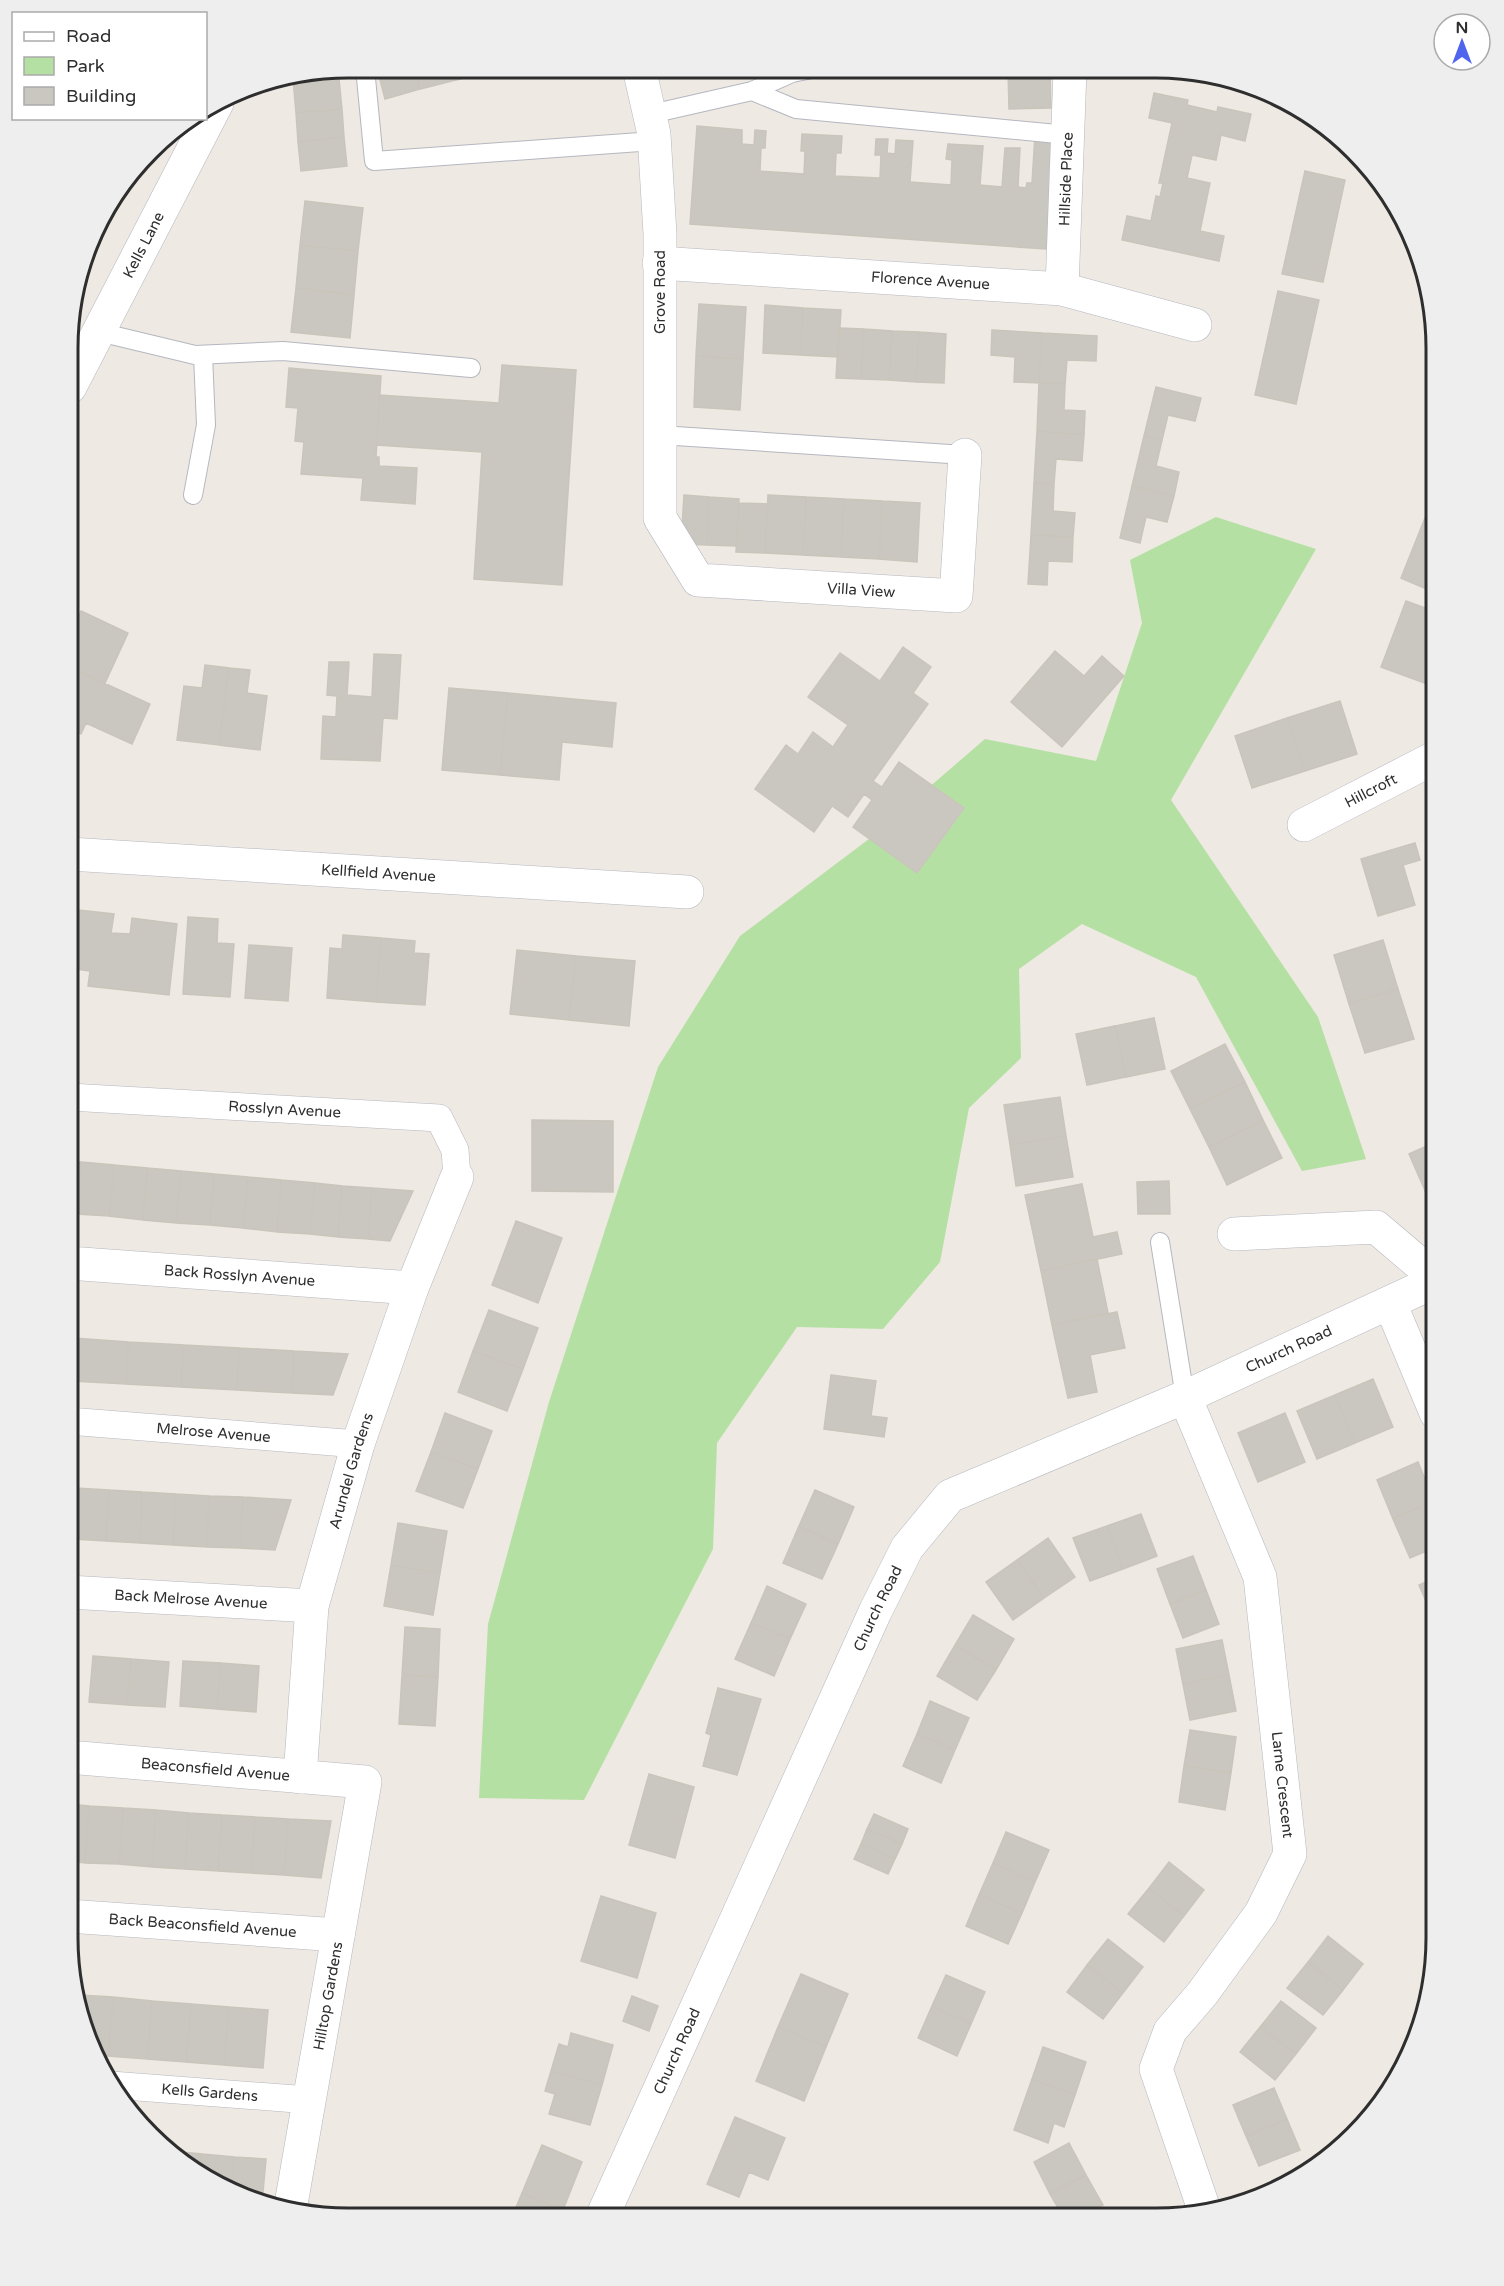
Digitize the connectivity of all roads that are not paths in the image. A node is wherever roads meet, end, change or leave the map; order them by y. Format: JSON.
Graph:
{"nodes":[{"id":1,"x":366,"y":78,"type":"edge"},
{"id":2,"x":641,"y":78,"type":"edge"},
{"id":3,"x":781,"y":78,"type":"edge"},
{"id":4,"x":1070,"y":78,"type":"edge"},
{"id":5,"x":752,"y":91,"type":"junction"},
{"id":6,"x":211,"y":115,"type":"edge"},
{"id":7,"x":652,"y":127,"type":"junction"},
{"id":8,"x":1068,"y":135,"type":"junction"},
{"id":9,"x":659,"y":263,"type":"junction"},
{"id":10,"x":1062,"y":290,"type":"junction"},
{"id":11,"x":1195,"y":325,"type":"dead end"},
{"id":12,"x":99,"y":332,"type":"junction"},
{"id":13,"x":203,"y":355,"type":"junction"},
{"id":14,"x":471,"y":368,"type":"dead end"},
{"id":15,"x":78,"y":372,"type":"edge"},
{"id":16,"x":660,"y":435,"type":"junction"},
{"id":17,"x":965,"y":455,"type":"joint"},
{"id":18,"x":193,"y":495,"type":"dead end"},
{"id":19,"x":660,"y":518,"type":"joint"},
{"id":20,"x":1426,"y":762,"type":"edge"},
{"id":21,"x":1304,"y":825,"type":"dead end"},
{"id":22,"x":78,"y":855,"type":"edge"},
{"id":23,"x":687,"y":892,"type":"dead end"},
{"id":24,"x":78,"y":1098,"type":"edge"},
{"id":25,"x":457,"y":1177,"type":"joint"},
{"id":26,"x":1234,"y":1234,"type":"dead end"},
{"id":27,"x":1160,"y":1242,"type":"dead end"},
{"id":28,"x":78,"y":1264,"type":"edge"},
{"id":29,"x":1426,"y":1271,"type":"edge"},
{"id":30,"x":1426,"y":1285,"type":"edge"},
{"id":31,"x":412,"y":1288,"type":"junction"},
{"id":32,"x":1390,"y":1303,"type":"junction"},
{"id":33,"x":1426,"y":1389,"type":"edge"},
{"id":34,"x":1185,"y":1397,"type":"junction"},
{"id":35,"x":78,"y":1422,"type":"edge"},
{"id":36,"x":358,"y":1444,"type":"junction"},
{"id":37,"x":78,"y":1593,"type":"edge"},
{"id":38,"x":312,"y":1606,"type":"junction"},
{"id":39,"x":78,"y":1758,"type":"edge"},
{"id":40,"x":300,"y":1777,"type":"junction"},
{"id":41,"x":365,"y":1782,"type":"joint"},
{"id":42,"x":78,"y":1917,"type":"edge"},
{"id":43,"x":338,"y":1935,"type":"junction"},
{"id":44,"x":122,"y":2086,"type":"edge"},
{"id":45,"x":309,"y":2100,"type":"junction"},
{"id":46,"x":291,"y":2202,"type":"edge"},
{"id":47,"x":1202,"y":2204,"type":"edge"},
{"id":48,"x":606,"y":2208,"type":"edge"}],
"edges":[{"from":1,"to":7,"type":"lane"},
{"from":2,"to":7,"type":"street","name":"Grove Road"},
{"from":3,"to":5,"type":"lane"},
{"from":4,"to":8,"type":"street","name":"Hillside Place"},
{"from":5,"to":7,"type":"lane"},
{"from":5,"to":8,"type":"lane"},
{"from":6,"to":12,"type":"street","name":"Kells Lane"},
{"from":7,"to":9,"type":"street","name":"Grove Road"},
{"from":8,"to":10,"type":"street","name":"Hillside Place"},
{"from":9,"to":10,"type":"street","name":"Florence Avenue"},
{"from":9,"to":16,"type":"street","name":"Grove Road"},
{"from":10,"to":11,"type":"street","name":"Florence Avenue"},
{"from":12,"to":13,"type":"lane"},
{"from":12,"to":15,"type":"street","name":"Kells Lane"},
{"from":13,"to":14,"type":"lane"},
{"from":13,"to":18,"type":"lane"},
{"from":16,"to":17,"type":"lane"},
{"from":16,"to":19,"type":"street","name":"Grove Road"},
{"from":17,"to":19,"type":"street","name":"Villa View"},
{"from":20,"to":21,"type":"street","name":"Hillcroft"},
{"from":22,"to":23,"type":"street","name":"Kellfield Avenue"},
{"from":24,"to":25,"type":"street","name":"Rosslyn Avenue"},
{"from":25,"to":31,"type":"street","name":"Arundel Gardens"},
{"from":26,"to":29,"type":"street"},
{"from":27,"to":34,"type":"lane"},
{"from":28,"to":31,"type":"street","name":"Back Rosslyn Avenue"},
{"from":30,"to":32,"type":"street","name":"Church Road"},
{"from":31,"to":36,"type":"street","name":"Arundel Gardens"},
{"from":32,"to":33,"type":"street"},
{"from":32,"to":34,"type":"street","name":"Church Road"},
{"from":34,"to":47,"type":"street","name":"Larne Crescent"},
{"from":34,"to":48,"type":"street","name":"Church Road"},
{"from":35,"to":36,"type":"street","name":"Melrose Avenue"},
{"from":36,"to":38,"type":"street","name":"Arundel Gardens"},
{"from":37,"to":38,"type":"street","name":"Back Melrose Avenue"},
{"from":38,"to":40,"type":"street","name":"Arundel Gardens"},
{"from":39,"to":40,"type":"street","name":"Beaconsfield Avenue"},
{"from":40,"to":41,"type":"street","name":"Beaconsfield Avenue"},
{"from":41,"to":43,"type":"street","name":"Hilltop Gardens"},
{"from":42,"to":43,"type":"street","name":"Back Beaconsfield Avenue"},
{"from":43,"to":45,"type":"street","name":"Hilltop Gardens"},
{"from":44,"to":45,"type":"street","name":"Kells Gardens"},
{"from":45,"to":46,"type":"street","name":"Hilltop Gardens"}]}
